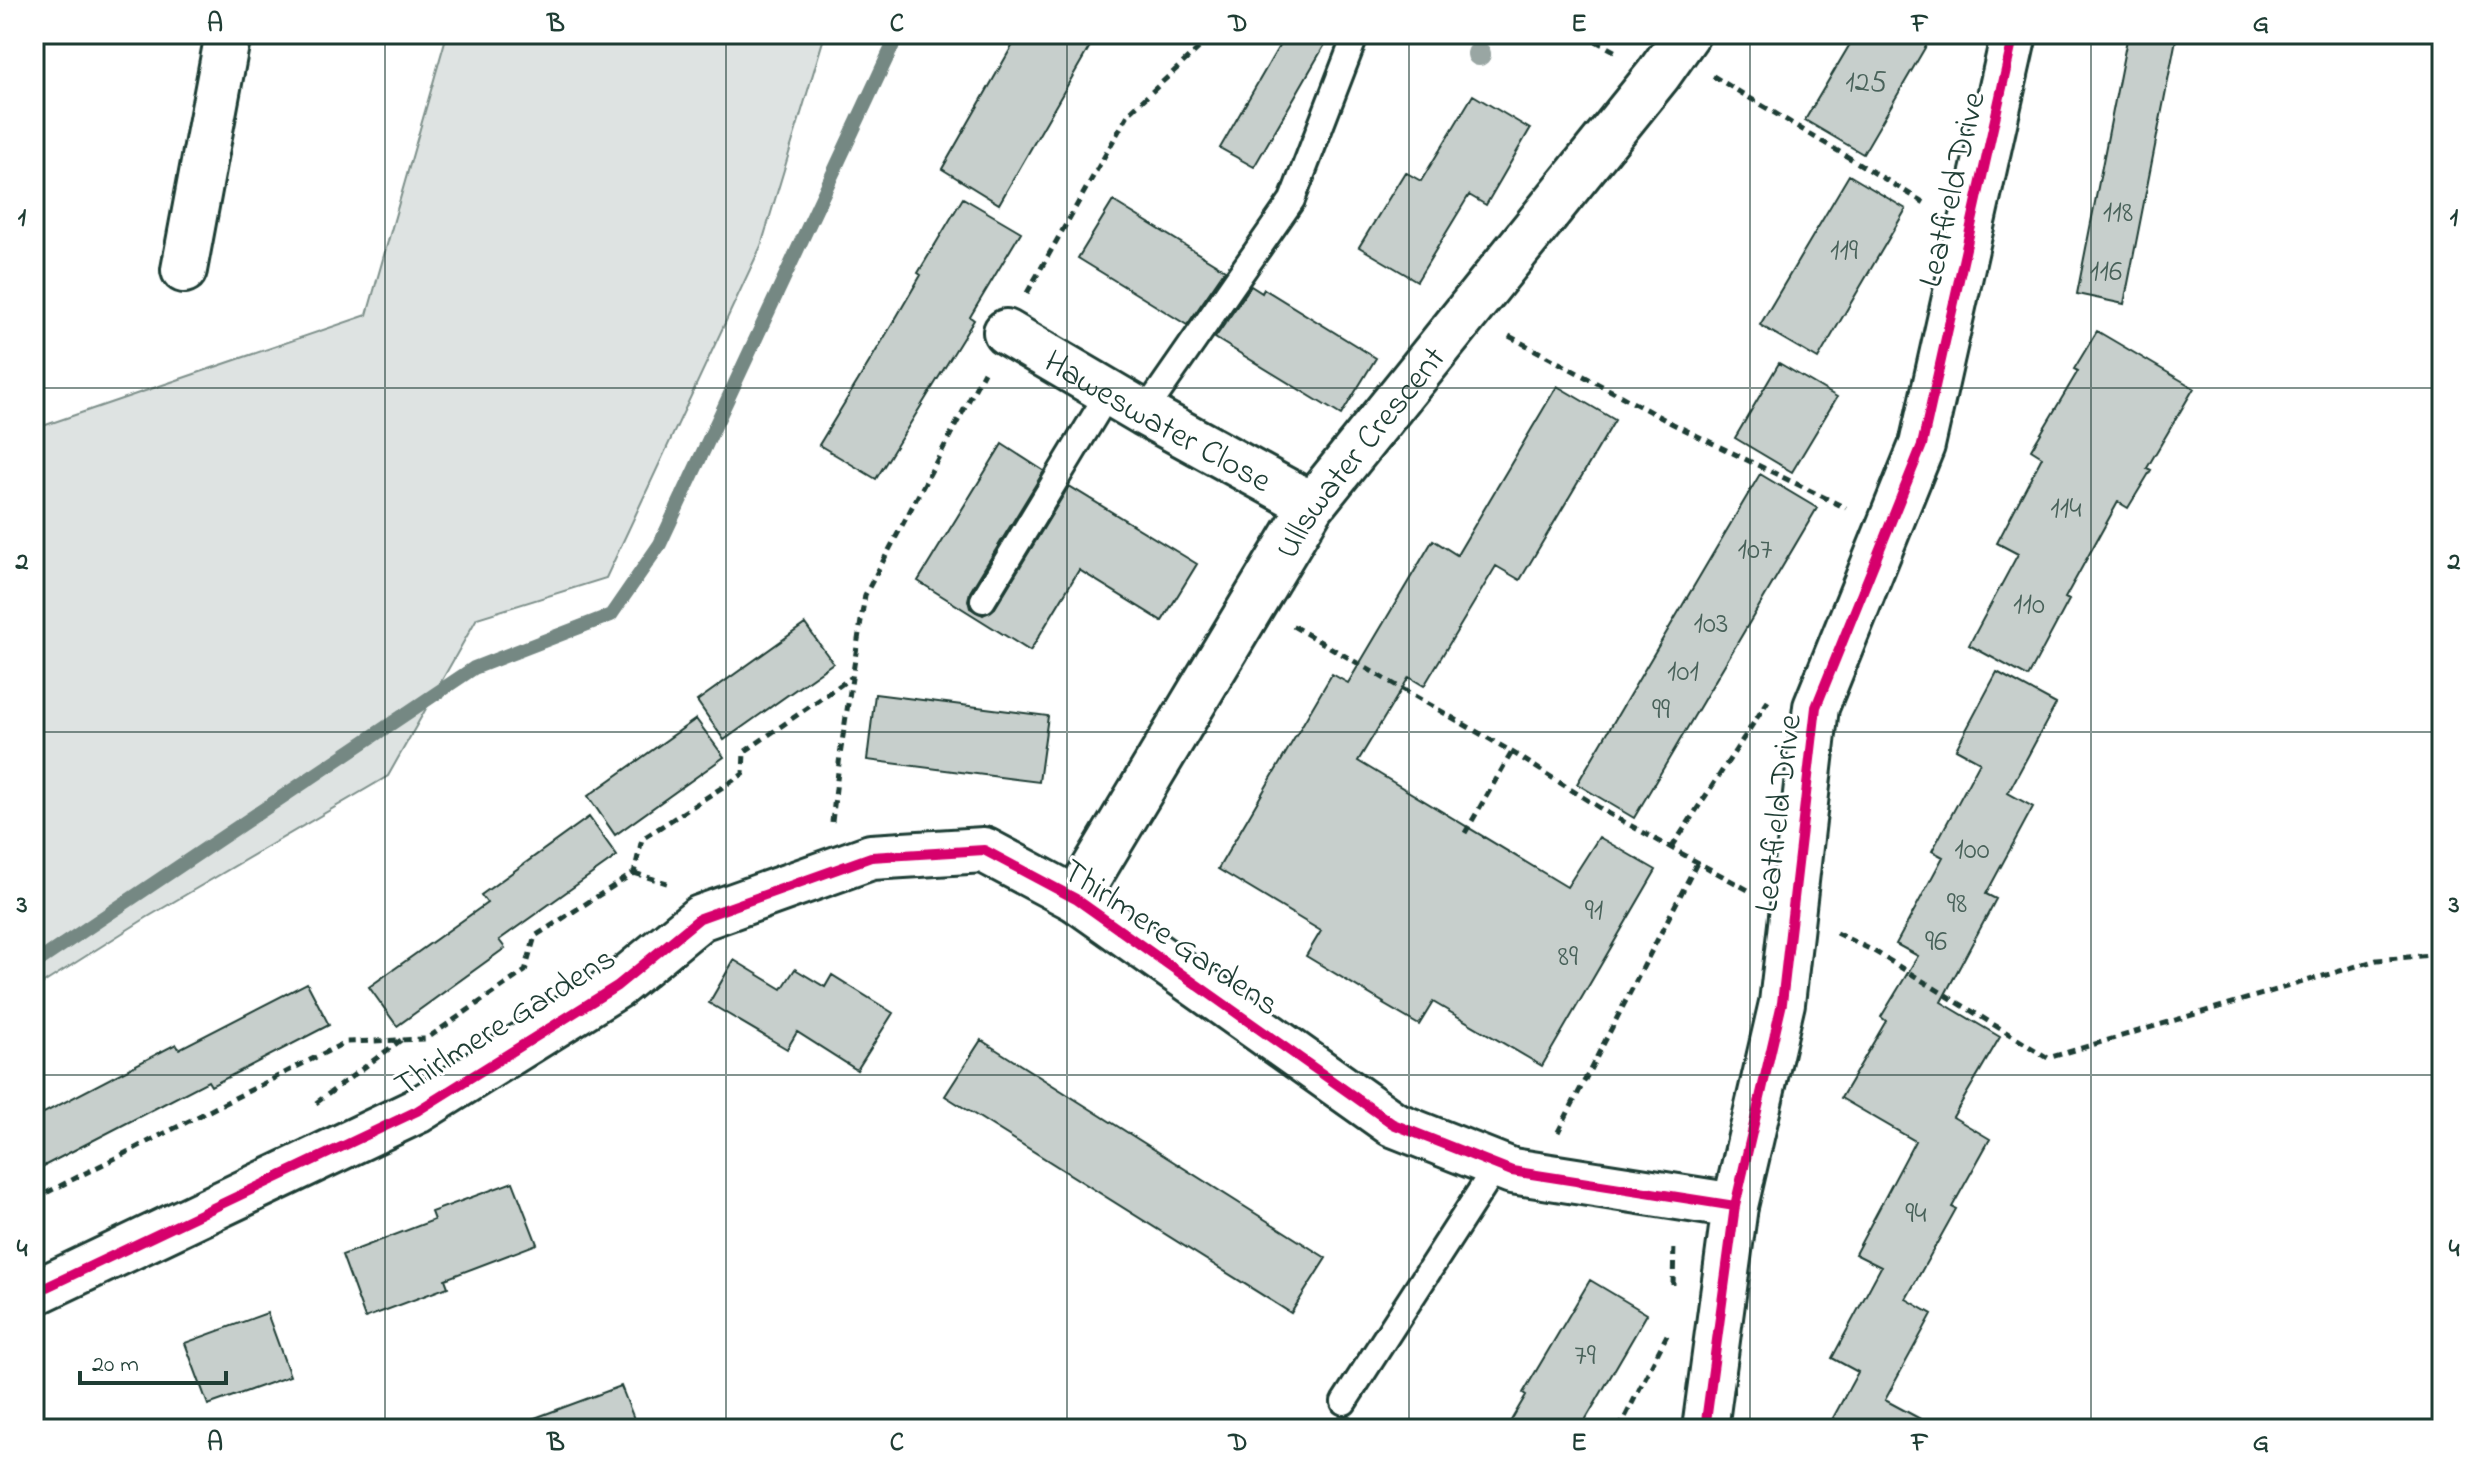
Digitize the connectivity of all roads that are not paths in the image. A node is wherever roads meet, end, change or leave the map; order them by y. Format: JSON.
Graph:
{"nodes":[{"id":1,"x":228,"y":34,"type":"edge"},
{"id":2,"x":1356,"y":34,"type":"edge"},
{"id":3,"x":1687,"y":34,"type":"edge"},
{"id":4,"x":2014,"y":34,"type":"edge"},
{"id":5,"x":184,"y":270,"type":"dead end"},
{"id":6,"x":1006,"y":332,"type":"road end"},
{"id":7,"x":1126,"y":403,"type":"junction"},
{"id":8,"x":1312,"y":505,"type":"junction"},
{"id":9,"x":983,"y":600,"type":"dead end"},
{"id":10,"x":1076,"y":899,"type":"junction"},
{"id":11,"x":1517,"y":1170,"type":"junction"},
{"id":12,"x":1735,"y":1206,"type":"junction"},
{"id":13,"x":34,"y":1293,"type":"edge"},
{"id":14,"x":1344,"y":1402,"type":"dead end"},
{"id":15,"x":1705,"y":1429,"type":"edge"}],
"edges":[{"from":1,"to":5,"type":"street"},
{"from":2,"to":7,"type":"lane"},
{"from":3,"to":8,"type":"street","name":"Ullswater Crescent"},
{"from":4,"to":12,"type":"street","name":"Leatfield Drive"},
{"from":6,"to":7,"type":"street","name":"Haweswater Close"},
{"from":7,"to":8,"type":"street","name":"Haweswater Close"},
{"from":7,"to":9,"type":"lane"},
{"from":8,"to":10,"type":"street","name":"Ullswater Crescent"},
{"from":10,"to":11,"type":"street","name":"Thirlmere Gardens"},
{"from":10,"to":13,"type":"street","name":"Thirlmere Gardens"},
{"from":11,"to":12,"type":"street","name":"Thirlmere Gardens"},
{"from":11,"to":14,"type":"lane"},
{"from":12,"to":15,"type":"street","name":"Leatfield Drive"}]}
